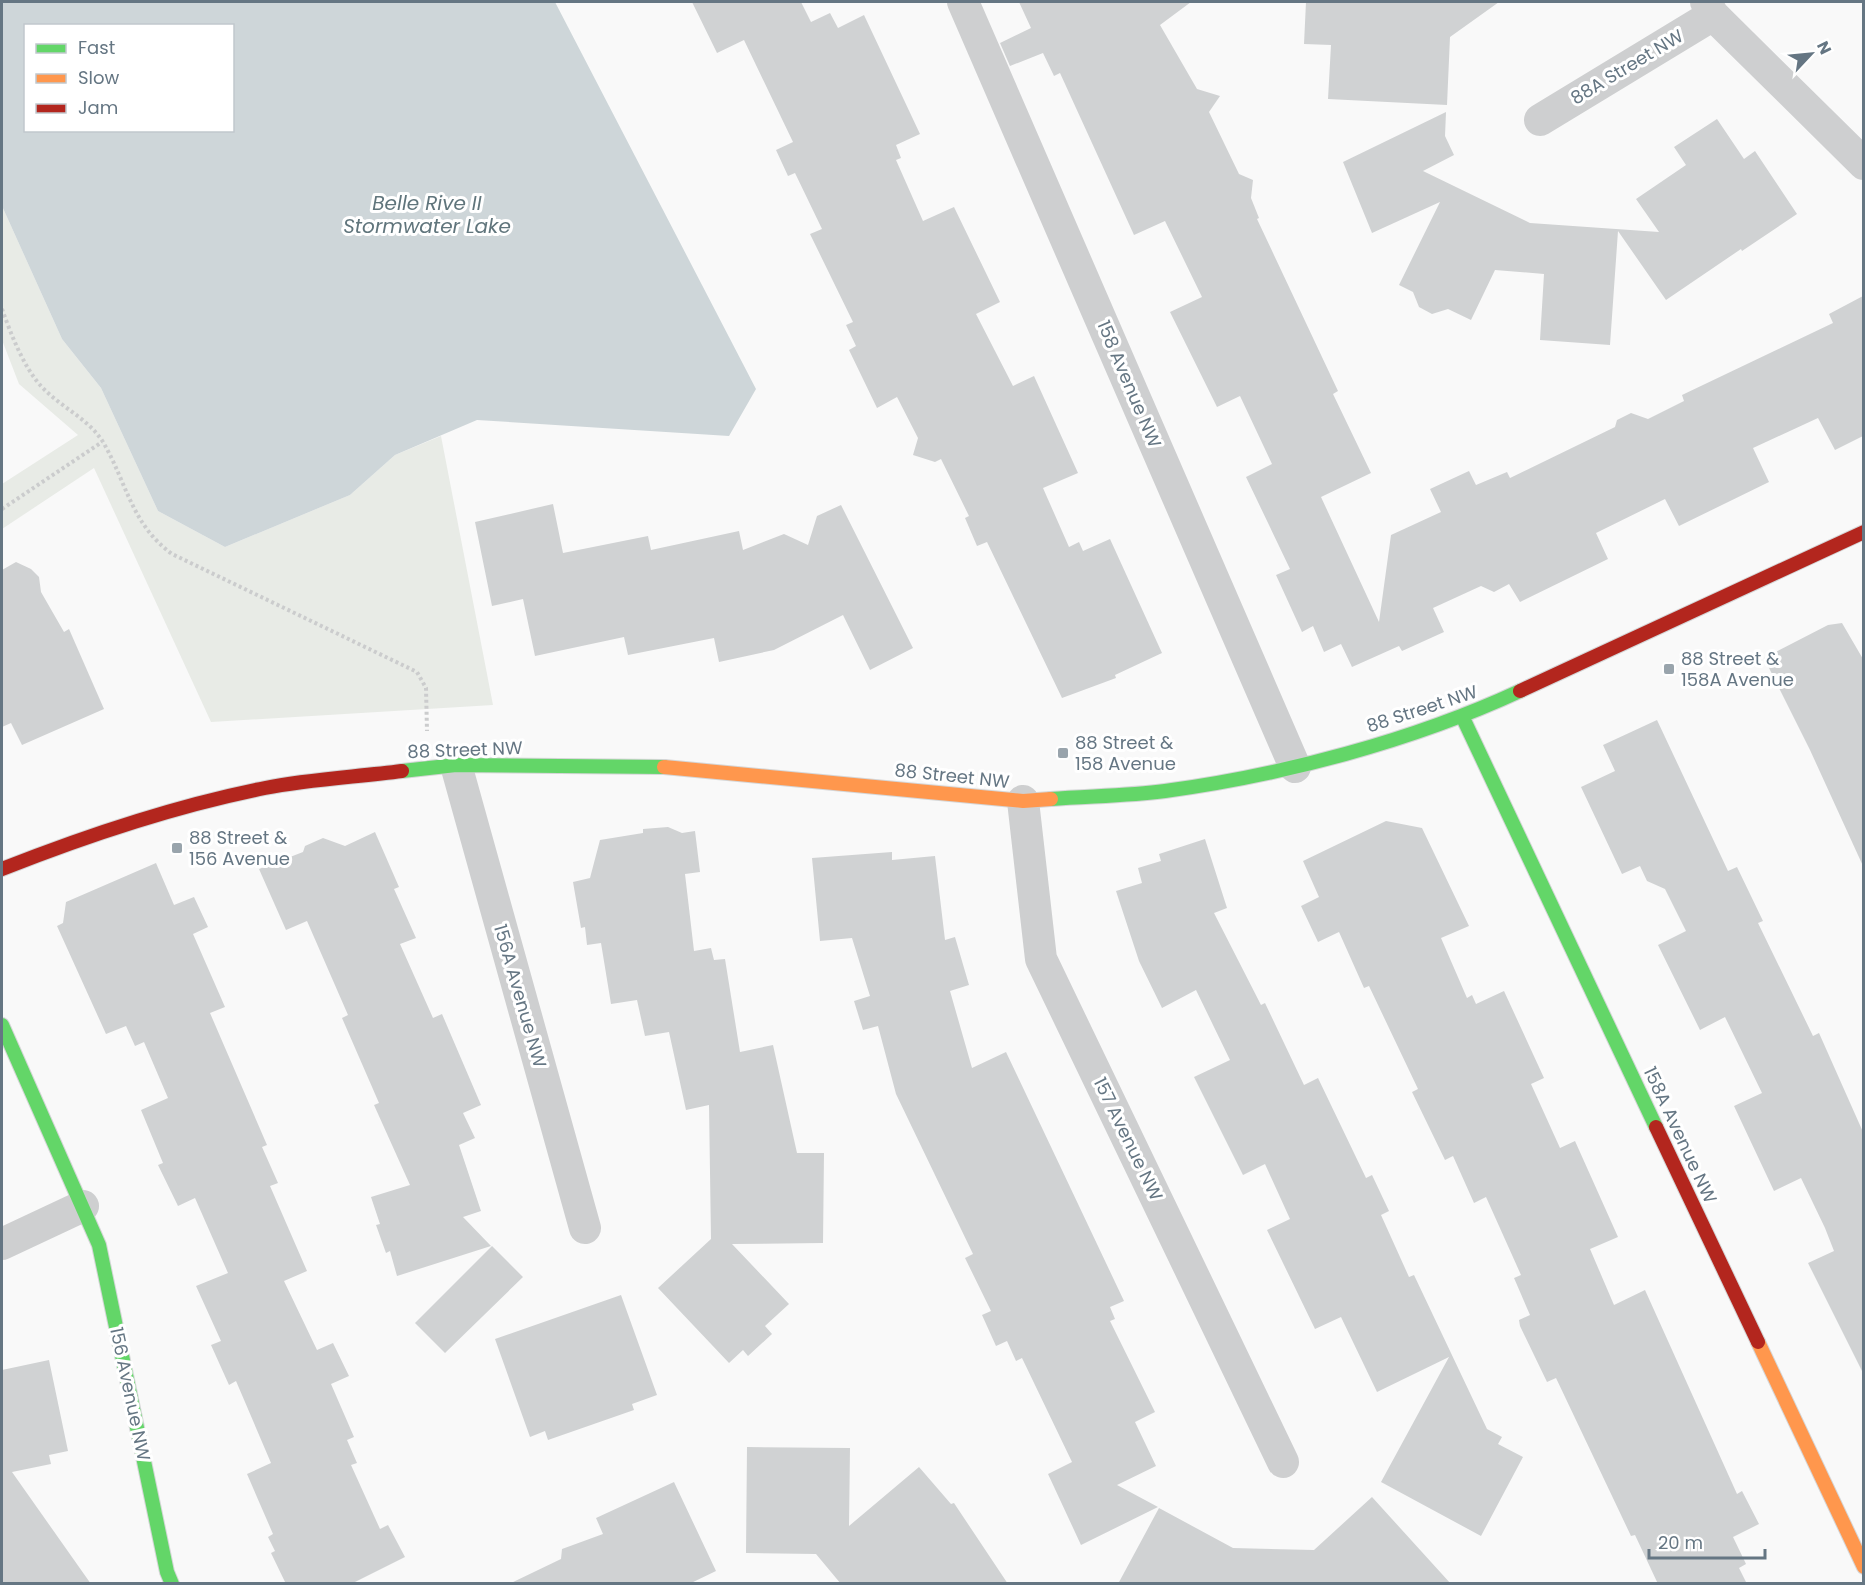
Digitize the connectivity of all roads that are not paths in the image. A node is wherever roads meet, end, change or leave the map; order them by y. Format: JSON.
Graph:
{"nodes":[{"id":1,"x":963,"y":2,"type":"edge"},
{"id":2,"x":1710,"y":8,"type":"edge"},
{"id":3,"x":1540,"y":120,"type":"dead end"},
{"id":4,"x":1863,"y":164,"type":"edge"},
{"id":5,"x":1863,"y":532,"type":"edge"},
{"id":6,"x":1463,"y":718,"type":"junction"},
{"id":7,"x":443,"y":766,"type":"junction"},
{"id":8,"x":1295,"y":767,"type":"junction"},
{"id":9,"x":1023,"y":801,"type":"junction"},
{"id":10,"x":2,"y":869,"type":"edge"},
{"id":11,"x":2,"y":1025,"type":"edge"},
{"id":12,"x":83,"y":1206,"type":"junction"},
{"id":13,"x":585,"y":1228,"type":"dead end"},
{"id":14,"x":2,"y":1244,"type":"edge"},
{"id":15,"x":1283,"y":1462,"type":"dead end"},
{"id":16,"x":1863,"y":1566,"type":"edge"},
{"id":17,"x":172,"y":1584,"type":"edge"}],
"edges":[{"from":1,"to":8,"type":"street","name":"158 Avenue NW"},
{"from":2,"to":3,"type":"street","name":"88A Street NW"},
{"from":2,"to":4,"type":"street"},
{"from":5,"to":6,"type":"street","name":"88 Street NW"},
{"from":6,"to":8,"type":"street","name":"88 Street NW"},
{"from":6,"to":16,"type":"street","name":"158A Avenue NW"},
{"from":7,"to":9,"type":"street","name":"88 Street NW"},
{"from":7,"to":10,"type":"street","name":"88 Street NW"},
{"from":7,"to":13,"type":"street","name":"156A Avenue NW"},
{"from":8,"to":9,"type":"street","name":"88 Street NW"},
{"from":9,"to":15,"type":"street","name":"157 Avenue NW"},
{"from":11,"to":12,"type":"street","name":"156 Avenue NW"},
{"from":12,"to":14,"type":"street"},
{"from":12,"to":17,"type":"street","name":"156 Avenue NW"}]}
